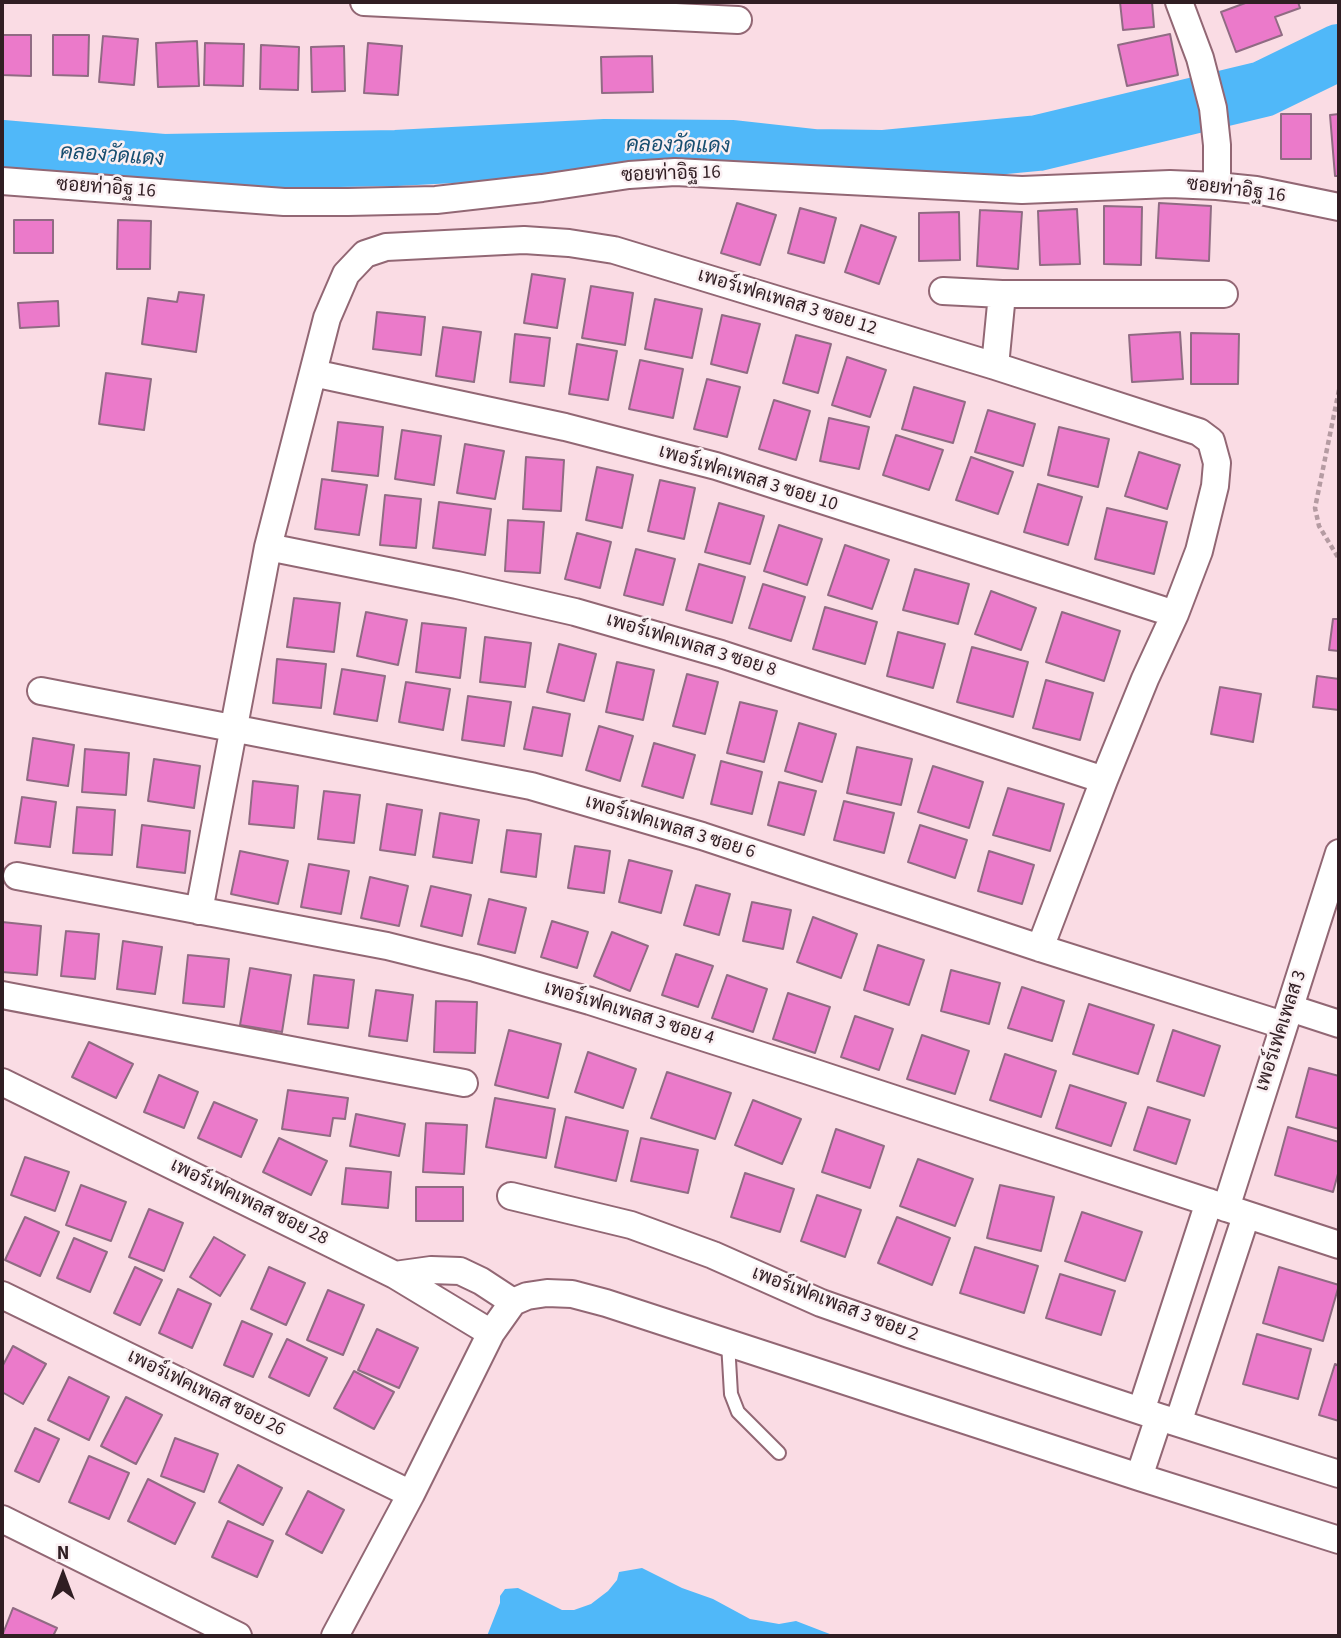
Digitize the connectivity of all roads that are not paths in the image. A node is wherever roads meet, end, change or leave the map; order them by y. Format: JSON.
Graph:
{"nodes":[{"id":1,"x":364,"y":2,"type":"edge"},
{"id":2,"x":1179,"y":2,"type":"edge"},
{"id":3,"x":441,"y":4,"type":"edge"},
{"id":4,"x":738,"y":20,"type":"dead end"},
{"id":5,"x":2,"y":181,"type":"edge"},
{"id":6,"x":1217,"y":186,"type":"junction"},
{"id":7,"x":1339,"y":207,"type":"edge"},
{"id":8,"x":943,"y":291,"type":"dead end"},
{"id":9,"x":1002,"y":294,"type":"junction"},
{"id":10,"x":1224,"y":294,"type":"dead end"},
{"id":11,"x":995,"y":366,"type":"junction"},
{"id":12,"x":313,"y":373,"type":"junction"},
{"id":13,"x":268,"y":547,"type":"junction"},
{"id":14,"x":1175,"y":614,"type":"junction"},
{"id":15,"x":41,"y":691,"type":"dead end"},
{"id":16,"x":233,"y":727,"type":"junction"},
{"id":17,"x":1104,"y":780,"type":"junction"},
{"id":18,"x":1339,"y":853,"type":"edge"},
{"id":19,"x":17,"y":876,"type":"dead end"},
{"id":20,"x":199,"y":911,"type":"junction"},
{"id":21,"x":1040,"y":948,"type":"junction"},
{"id":22,"x":2,"y":995,"type":"edge"},
{"id":23,"x":1287,"y":1017,"type":"junction"},
{"id":24,"x":1339,"y":1024,"type":"edge"},
{"id":25,"x":2,"y":1082,"type":"edge"},
{"id":26,"x":464,"y":1083,"type":"dead end"},
{"id":27,"x":511,"y":1196,"type":"dead end"},
{"id":28,"x":1227,"y":1209,"type":"junction"},
{"id":29,"x":1339,"y":1245,"type":"edge"},
{"id":30,"x":395,"y":1275,"type":"junction"},
{"id":31,"x":2,"y":1295,"type":"edge"},
{"id":32,"x":513,"y":1302,"type":"junction"},
{"id":33,"x":491,"y":1333,"type":"junction"},
{"id":34,"x":727,"y":1342,"type":"junction"},
{"id":35,"x":1159,"y":1417,"type":"junction"},
{"id":36,"x":779,"y":1453,"type":"dead end"},
{"id":37,"x":1339,"y":1474,"type":"edge"},
{"id":38,"x":1139,"y":1477,"type":"junction"},
{"id":39,"x":411,"y":1494,"type":"junction"},
{"id":40,"x":2,"y":1519,"type":"edge"},
{"id":41,"x":1339,"y":1539,"type":"edge"},
{"id":42,"x":237,"y":1636,"type":"edge"},
{"id":43,"x":335,"y":1636,"type":"edge"}],
"edges":[{"from":1,"to":3,"type":"street"},
{"from":2,"to":6,"type":"street"},
{"from":3,"to":4,"type":"street"},
{"from":5,"to":6,"type":"street","name":"ซอยท่าอิฐ 16"},
{"from":6,"to":7,"type":"street","name":"ซอยท่าอิฐ 16"},
{"from":8,"to":9,"type":"street"},
{"from":9,"to":10,"type":"street"},
{"from":9,"to":11,"type":"street"},
{"from":11,"to":12,"type":"street","name":"เพอร์เฟคเพลส 3 ซอย 12"},
{"from":11,"to":14,"type":"street","name":"เพอร์เฟคเพลส 3 ซอย 12"},
{"from":12,"to":13,"type":"street"},
{"from":12,"to":14,"type":"street","name":"เพอร์เฟคเพลส 3 ซอย 10"},
{"from":13,"to":16,"type":"street"},
{"from":13,"to":17,"type":"street","name":"เพอร์เฟคเพลส 3 ซอย 8"},
{"from":14,"to":17,"type":"street"},
{"from":15,"to":16,"type":"street","name":"เพอร์เฟคเพลส 3 ซอย 6"},
{"from":16,"to":20,"type":"street"},
{"from":16,"to":21,"type":"street","name":"เพอร์เฟคเพลส 3 ซอย 6"},
{"from":17,"to":21,"type":"street"},
{"from":18,"to":23,"type":"street","name":"เพอร์เฟคเพลส 3"},
{"from":19,"to":20,"type":"street","name":"เพอร์เฟคเพลส 3 ซอย 4"},
{"from":20,"to":28,"type":"street","name":"เพอร์เฟคเพลส 3 ซอย 4"},
{"from":21,"to":23,"type":"street","name":"เพอร์เฟคเพลส 3 ซอย 6"},
{"from":22,"to":26,"type":"street"},
{"from":23,"to":24,"type":"street","name":"เพอร์เฟคเพลส 3 ซอย 6"},
{"from":23,"to":28,"type":"street","name":"เพอร์เฟคเพลส 3"},
{"from":25,"to":30,"type":"street","name":"เพอร์เฟคเพลส ซอย 28"},
{"from":27,"to":35,"type":"street","name":"เพอร์เฟคเพลส 3 ซอย 2"},
{"from":28,"to":29,"type":"street","name":"เพอร์เฟคเพลส 3 ซอย 4"},
{"from":28,"to":35,"type":"street","name":"เพอร์เฟคเพลส 3"},
{"from":28,"to":35,"type":"street","name":"เพอร์เฟคเพลส 3"},
{"from":30,"to":32,"type":"street"},
{"from":30,"to":33,"type":"street","name":"เพอร์เฟคเพลส ซอย 28"},
{"from":31,"to":39,"type":"street","name":"เพอร์เฟคเพลส ซอย 26"},
{"from":32,"to":33,"type":"street"},
{"from":32,"to":34,"type":"street"},
{"from":33,"to":39,"type":"street"},
{"from":34,"to":36,"type":"lane"},
{"from":34,"to":38,"type":"street"},
{"from":35,"to":37,"type":"street","name":"เพอร์เฟคเพลส 3 ซอย 2"},
{"from":35,"to":38,"type":"street","name":"เพอร์เฟคเพลส 3"},
{"from":38,"to":41,"type":"street"},
{"from":39,"to":43,"type":"street"},
{"from":40,"to":42,"type":"street"}]}
